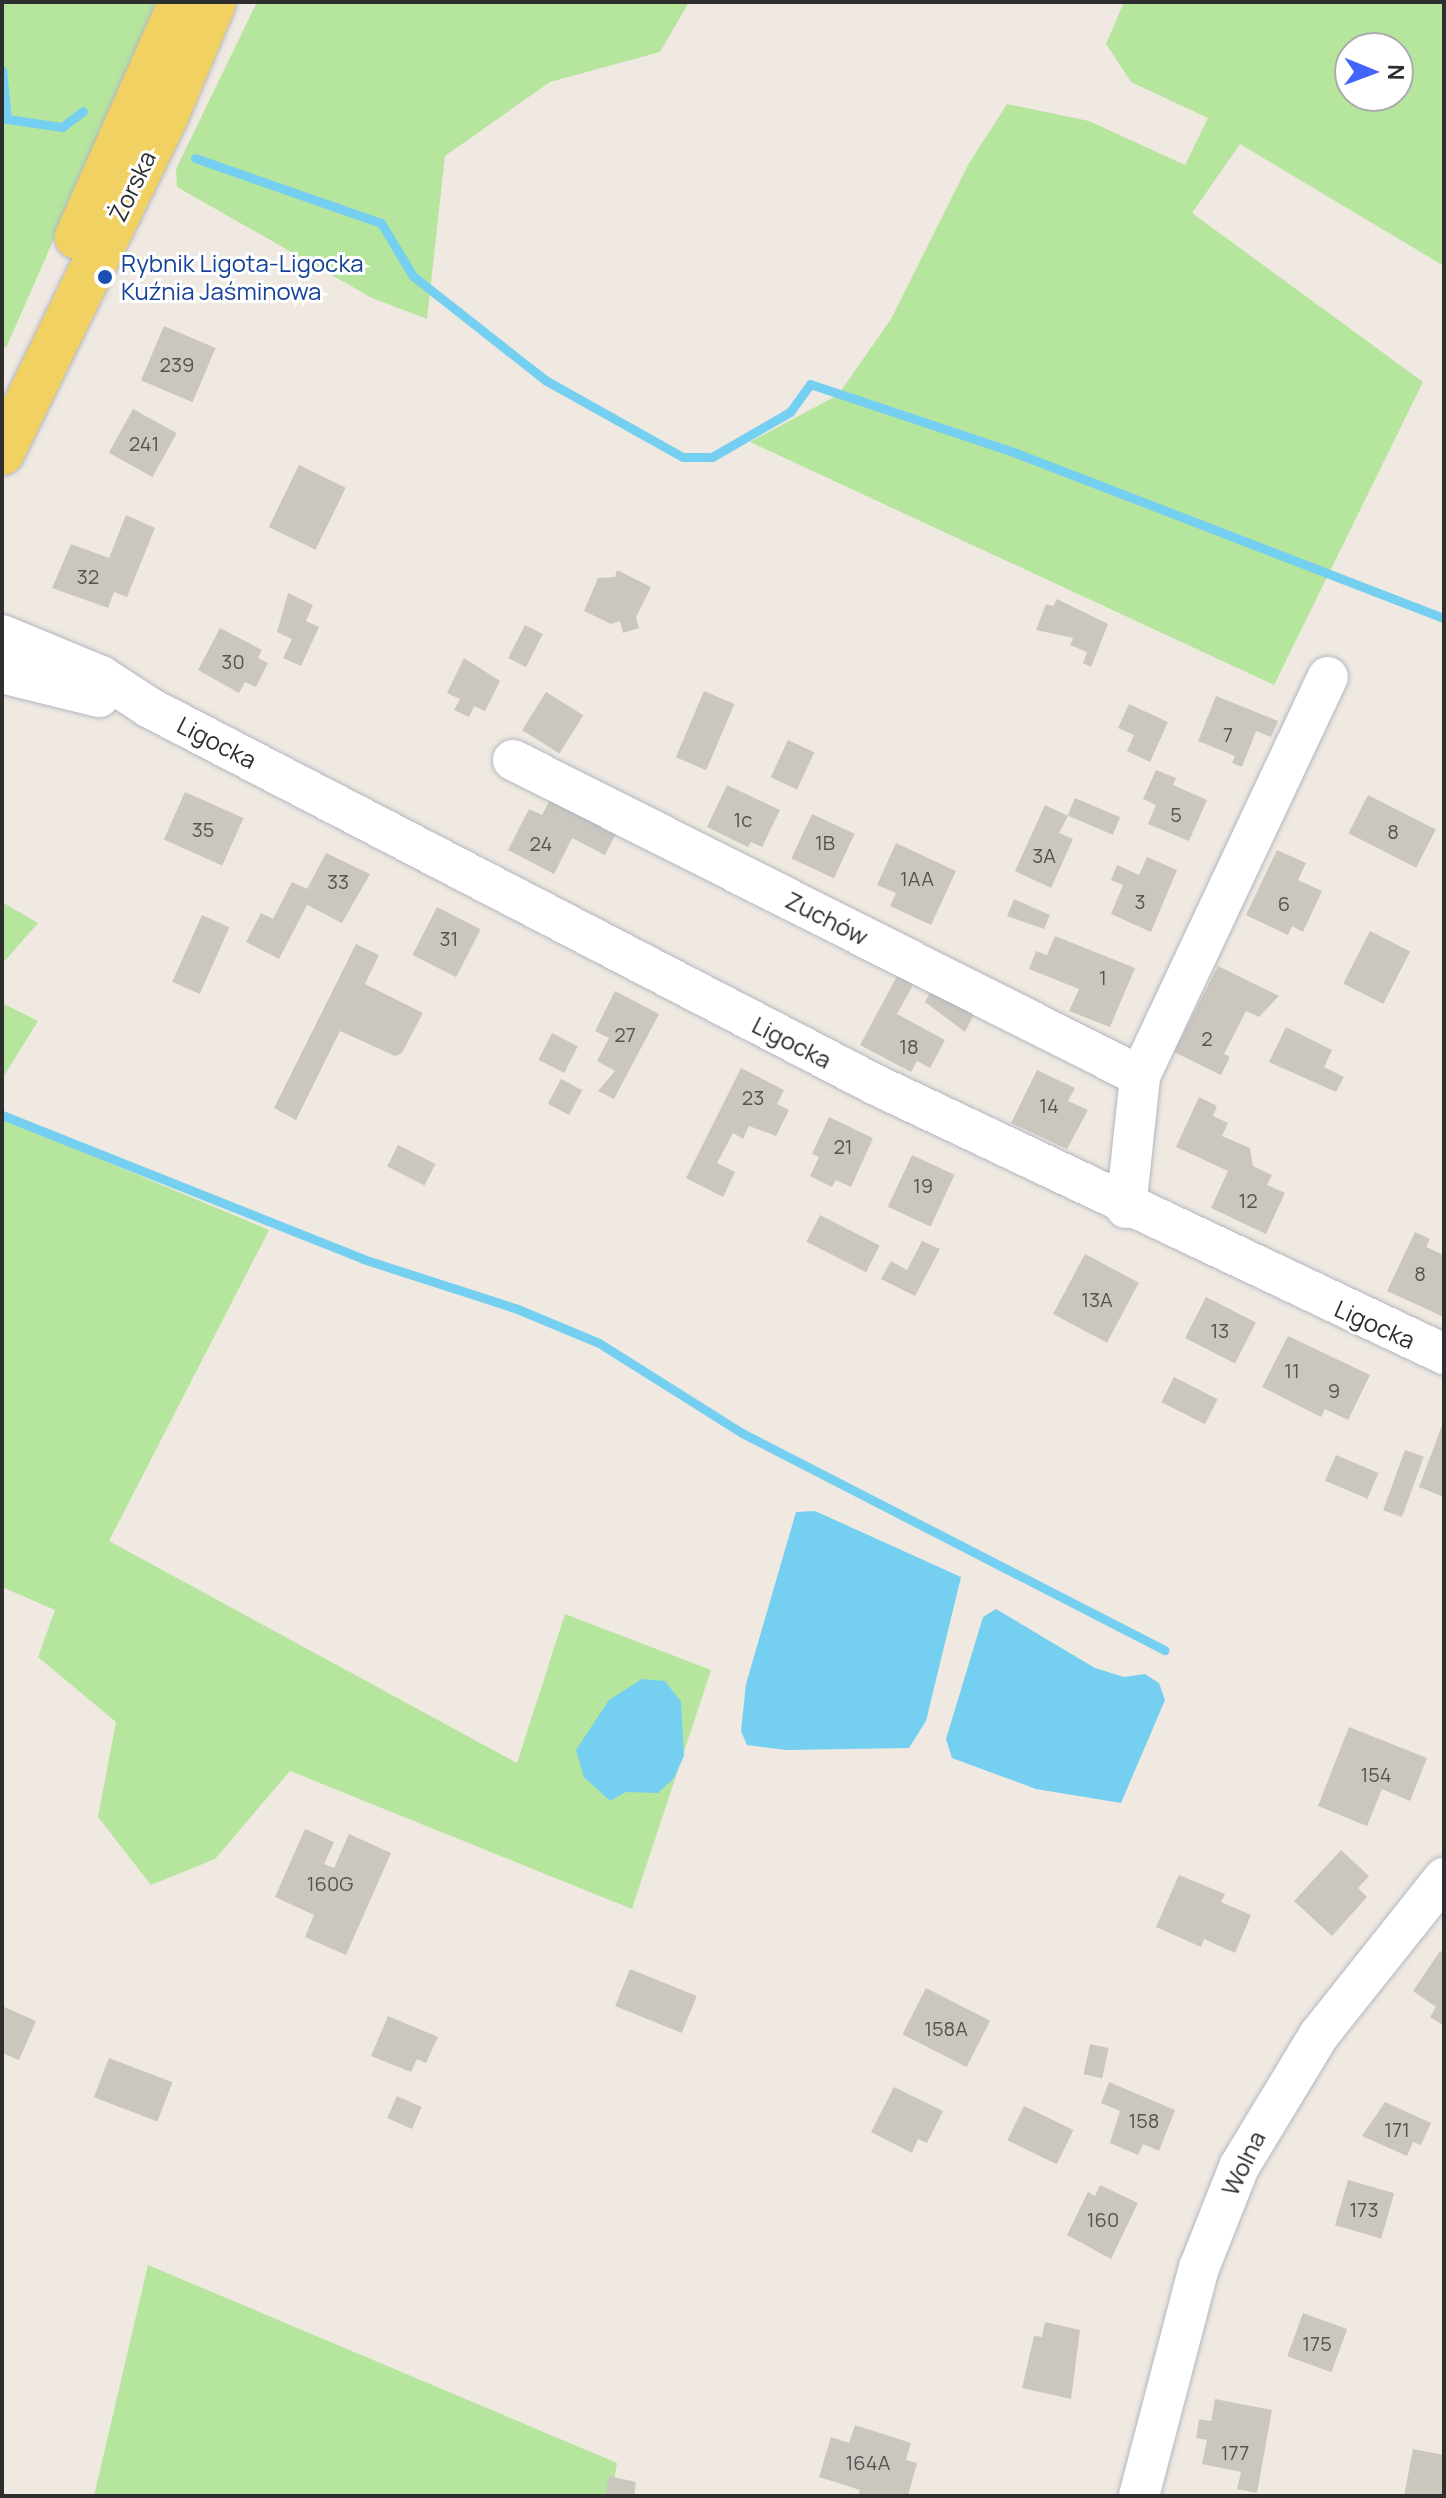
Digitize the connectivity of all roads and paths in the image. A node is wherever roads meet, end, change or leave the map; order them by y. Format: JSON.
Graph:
{"nodes":[{"id":1,"x":181,"y":2,"type":"edge"},
{"id":2,"x":214,"y":2,"type":"edge"},
{"id":3,"x":2,"y":398,"type":"edge"},
{"id":4,"x":2,"y":453,"type":"edge"},
{"id":5,"x":2,"y":635,"type":"edge"},
{"id":6,"x":2,"y":673,"type":"edge"},
{"id":7,"x":1328,"y":677,"type":"dead end"},
{"id":8,"x":150,"y":708,"type":"junction"},
{"id":9,"x":513,"y":760,"type":"dead end"},
{"id":10,"x":1140,"y":1076,"type":"junction"},
{"id":11,"x":1126,"y":1208,"type":"junction"},
{"id":12,"x":1444,"y":1354,"type":"edge"},
{"id":13,"x":1444,"y":1878,"type":"edge"},
{"id":14,"x":1139,"y":2496,"type":"edge"}],
"edges":[{"from":1,"to":3,"type":"main road","name":"Żorska"},
{"from":2,"to":4,"type":"main road","name":"Żorska"},
{"from":5,"to":8,"type":"street","name":"Ligocka"},
{"from":6,"to":8,"type":"street","name":"Ligocka"},
{"from":7,"to":10,"type":"street"},
{"from":8,"to":11,"type":"street","name":"Ligocka"},
{"from":9,"to":10,"type":"street","name":"Zuchów"},
{"from":10,"to":11,"type":"street"},
{"from":11,"to":12,"type":"street","name":"Ligocka"},
{"from":13,"to":14,"type":"street","name":"Wolna"}]}
